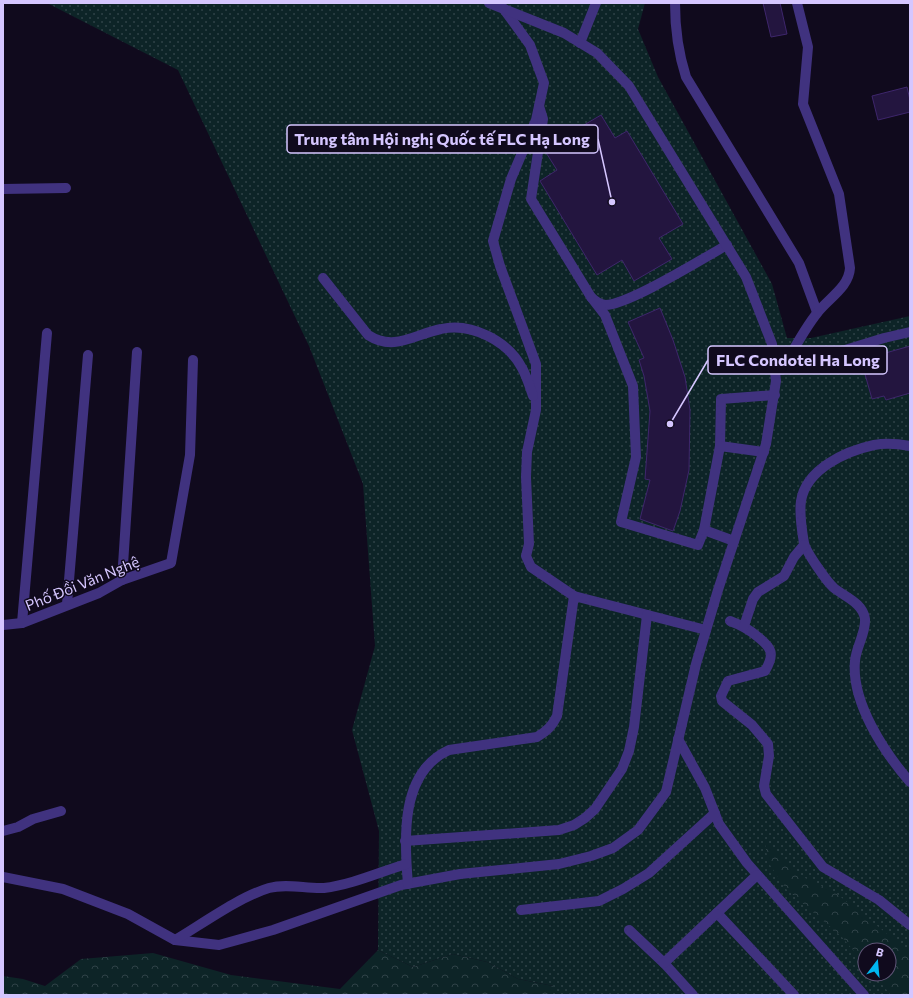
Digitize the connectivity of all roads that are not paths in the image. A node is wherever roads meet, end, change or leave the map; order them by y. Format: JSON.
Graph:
{"nodes":[{"id":1,"x":489,"y":3,"type":"edge"},
{"id":2,"x":675,"y":3,"type":"edge"},
{"id":3,"x":797,"y":3,"type":"edge"},
{"id":4,"x":595,"y":4,"type":"edge"},
{"id":5,"x":503,"y":8,"type":"junction"},
{"id":6,"x":580,"y":43,"type":"junction"},
{"id":7,"x":539,"y":106,"type":"junction"},
{"id":8,"x":66,"y":188,"type":"dead end"},
{"id":9,"x":3,"y":189,"type":"edge"},
{"id":10,"x":726,"y":245,"type":"junction"},
{"id":11,"x":323,"y":278,"type":"dead end"},
{"id":12,"x":591,"y":298,"type":"junction"},
{"id":13,"x":817,"y":312,"type":"junction"},
{"id":14,"x":910,"y":332,"type":"edge"},
{"id":15,"x":47,"y":333,"type":"dead end"},
{"id":16,"x":137,"y":352,"type":"dead end"},
{"id":17,"x":88,"y":355,"type":"dead end"},
{"id":18,"x":193,"y":360,"type":"dead end"},
{"id":19,"x":779,"y":371,"type":"junction"},
{"id":20,"x":774,"y":395,"type":"junction"},
{"id":21,"x":536,"y":410,"type":"junction"},
{"id":22,"x":720,"y":446,"type":"junction"},
{"id":23,"x":910,"y":446,"type":"edge"},
{"id":24,"x":764,"y":452,"type":"junction"},
{"id":25,"x":704,"y":530,"type":"junction"},
{"id":26,"x":734,"y":541,"type":"junction"},
{"id":27,"x":804,"y":545,"type":"junction"},
{"id":28,"x":122,"y":580,"type":"junction"},
{"id":29,"x":574,"y":596,"type":"junction"},
{"id":30,"x":67,"y":604,"type":"junction"},
{"id":31,"x":647,"y":615,"type":"junction"},
{"id":32,"x":730,"y":621,"type":"dead end"},
{"id":33,"x":22,"y":623,"type":"junction"},
{"id":34,"x":3,"y":625,"type":"edge"},
{"id":35,"x":744,"y":626,"type":"junction"},
{"id":36,"x":706,"y":630,"type":"junction"},
{"id":37,"x":678,"y":739,"type":"junction"},
{"id":38,"x":910,"y":782,"type":"edge"},
{"id":39,"x":61,"y":811,"type":"dead end"},
{"id":40,"x":715,"y":813,"type":"junction"},
{"id":41,"x":3,"y":831,"type":"edge"},
{"id":42,"x":405,"y":841,"type":"junction"},
{"id":43,"x":406,"y":864,"type":"junction"},
{"id":44,"x":757,"y":875,"type":"junction"},
{"id":45,"x":3,"y":877,"type":"edge"},
{"id":46,"x":408,"y":884,"type":"junction"},
{"id":47,"x":521,"y":910,"type":"dead end"},
{"id":48,"x":717,"y":913,"type":"junction"},
{"id":49,"x":910,"y":924,"type":"edge"},
{"id":50,"x":629,"y":930,"type":"dead end"},
{"id":51,"x":175,"y":940,"type":"junction"},
{"id":52,"x":664,"y":963,"type":"junction"},
{"id":53,"x":693,"y":995,"type":"edge"},
{"id":54,"x":794,"y":995,"type":"edge"},
{"id":55,"x":864,"y":995,"type":"edge"}],
"edges":[{"from":1,"to":5,"type":"street"},
{"from":2,"to":13,"type":"street"},
{"from":3,"to":13,"type":"street"},
{"from":4,"to":6,"type":"street"},
{"from":5,"to":6,"type":"street"},
{"from":5,"to":7,"type":"street"},
{"from":6,"to":10,"type":"street"},
{"from":7,"to":12,"type":"street"},
{"from":7,"to":21,"type":"street"},
{"from":8,"to":9,"type":"street"},
{"from":10,"to":12,"type":"street"},
{"from":10,"to":19,"type":"street"},
{"from":11,"to":21,"type":"street"},
{"from":12,"to":25,"type":"street"},
{"from":13,"to":19,"type":"street"},
{"from":14,"to":19,"type":"street"},
{"from":15,"to":33,"type":"street"},
{"from":16,"to":28,"type":"street"},
{"from":17,"to":30,"type":"street"},
{"from":18,"to":28,"type":"street","name":"Phố Đồi Văn Nghệ"},
{"from":19,"to":20,"type":"street"},
{"from":20,"to":22,"type":"street"},
{"from":20,"to":24,"type":"street"},
{"from":21,"to":29,"type":"street"},
{"from":22,"to":24,"type":"street"},
{"from":22,"to":25,"type":"street"},
{"from":23,"to":27,"type":"street"},
{"from":24,"to":26,"type":"street"},
{"from":25,"to":26,"type":"street"},
{"from":26,"to":36,"type":"street"},
{"from":27,"to":35,"type":"street"},
{"from":27,"to":38,"type":"street"},
{"from":28,"to":30,"type":"street","name":"Phố Đồi Văn Nghệ"},
{"from":29,"to":31,"type":"street"},
{"from":29,"to":42,"type":"street"},
{"from":30,"to":33,"type":"street","name":"Phố Đồi Văn Nghệ"},
{"from":31,"to":36,"type":"street"},
{"from":31,"to":42,"type":"street"},
{"from":32,"to":35,"type":"street"},
{"from":33,"to":34,"type":"street","name":"Phố Đồi Văn Nghệ"},
{"from":35,"to":49,"type":"street"},
{"from":36,"to":37,"type":"street"},
{"from":37,"to":40,"type":"street"},
{"from":37,"to":46,"type":"street"},
{"from":39,"to":41,"type":"street"},
{"from":40,"to":44,"type":"street"},
{"from":40,"to":47,"type":"street"},
{"from":42,"to":43,"type":"street"},
{"from":43,"to":46,"type":"street"},
{"from":43,"to":51,"type":"street"},
{"from":44,"to":48,"type":"street"},
{"from":44,"to":55,"type":"street"},
{"from":45,"to":51,"type":"street"},
{"from":46,"to":51,"type":"street"},
{"from":48,"to":52,"type":"street"},
{"from":48,"to":54,"type":"street"},
{"from":50,"to":52,"type":"street"},
{"from":52,"to":53,"type":"street"}]}
